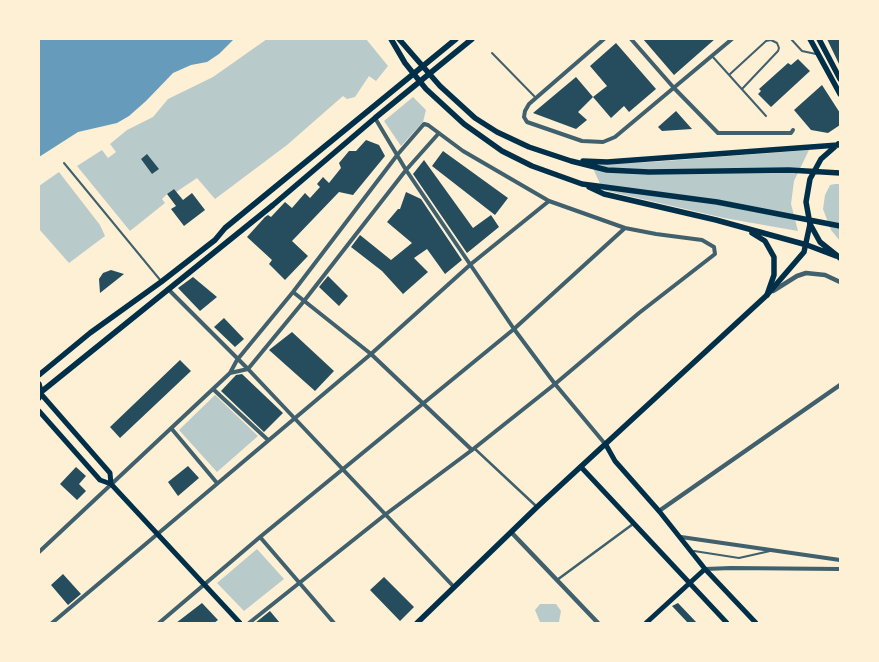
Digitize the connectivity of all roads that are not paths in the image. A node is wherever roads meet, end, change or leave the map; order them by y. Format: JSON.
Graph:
{"nodes":[{"id":1,"x":391,"y":39,"type":"edge"},
{"id":2,"x":399,"y":39,"type":"edge"},
{"id":3,"x":456,"y":39,"type":"edge"},
{"id":4,"x":472,"y":39,"type":"edge"},
{"id":5,"x":604,"y":39,"type":"edge"},
{"id":6,"x":631,"y":39,"type":"edge"},
{"id":7,"x":732,"y":39,"type":"edge"},
{"id":8,"x":792,"y":39,"type":"edge"},
{"id":9,"x":810,"y":39,"type":"edge"},
{"id":10,"x":819,"y":39,"type":"edge"},
{"id":11,"x":492,"y":53,"type":"dead end"},
{"id":12,"x":819,"y":54,"type":"junction"},
{"id":13,"x":712,"y":56,"type":"junction"},
{"id":14,"x":729,"y":75,"type":"junction"},
{"id":15,"x":840,"y":80,"type":"edge"},
{"id":16,"x":674,"y":88,"type":"junction"},
{"id":17,"x":742,"y":89,"type":"junction"},
{"id":18,"x":840,"y":94,"type":"edge"},
{"id":19,"x":536,"y":98,"type":"junction"},
{"id":20,"x":766,"y":116,"type":"dead end"},
{"id":21,"x":375,"y":118,"type":"junction"},
{"id":22,"x":793,"y":130,"type":"dead end"},
{"id":23,"x":440,"y":133,"type":"junction"},
{"id":24,"x":839,"y":144,"type":"edge"},
{"id":25,"x":398,"y":154,"type":"junction"},
{"id":26,"x":571,"y":161,"type":"junction"},
{"id":27,"x":64,"y":163,"type":"dead end"},
{"id":28,"x":406,"y":170,"type":"junction"},
{"id":29,"x":840,"y":173,"type":"edge"},
{"id":30,"x":582,"y":184,"type":"junction"},
{"id":31,"x":549,"y":201,"type":"junction"},
{"id":32,"x":810,"y":224,"type":"junction"},
{"id":33,"x":840,"y":226,"type":"edge"},
{"id":34,"x":625,"y":228,"type":"junction"},
{"id":35,"x":743,"y":228,"type":"junction"},
{"id":36,"x":807,"y":245,"type":"junction"},
{"id":37,"x":838,"y":257,"type":"edge"},
{"id":38,"x":471,"y":264,"type":"junction"},
{"id":39,"x":161,"y":282,"type":"junction"},
{"id":40,"x":840,"y":282,"type":"edge"},
{"id":41,"x":168,"y":289,"type":"junction"},
{"id":42,"x":293,"y":292,"type":"junction"},
{"id":43,"x":767,"y":295,"type":"junction"},
{"id":44,"x":304,"y":301,"type":"junction"},
{"id":45,"x":514,"y":329,"type":"junction"},
{"id":46,"x":371,"y":354,"type":"junction"},
{"id":47,"x":237,"y":360,"type":"junction"},
{"id":48,"x":248,"y":369,"type":"junction"},
{"id":49,"x":230,"y":372,"type":"junction"},
{"id":50,"x":39,"y":375,"type":"edge"},
{"id":51,"x":39,"y":384,"type":"edge"},
{"id":52,"x":555,"y":384,"type":"junction"},
{"id":53,"x":840,"y":385,"type":"edge"},
{"id":54,"x":213,"y":389,"type":"junction"},
{"id":55,"x":40,"y":394,"type":"edge"},
{"id":56,"x":424,"y":404,"type":"junction"},
{"id":57,"x":39,"y":412,"type":"edge"},
{"id":58,"x":294,"y":419,"type":"junction"},
{"id":59,"x":171,"y":428,"type":"junction"},
{"id":60,"x":268,"y":440,"type":"junction"},
{"id":61,"x":606,"y":445,"type":"junction"},
{"id":62,"x":473,"y":449,"type":"junction"},
{"id":63,"x":582,"y":467,"type":"junction"},
{"id":64,"x":342,"y":470,"type":"junction"},
{"id":65,"x":218,"y":482,"type":"junction"},
{"id":66,"x":111,"y":484,"type":"junction"},
{"id":67,"x":537,"y":507,"type":"junction"},
{"id":68,"x":659,"y":510,"type":"junction"},
{"id":69,"x":386,"y":514,"type":"junction"},
{"id":70,"x":634,"y":523,"type":"junction"},
{"id":71,"x":511,"y":532,"type":"junction"},
{"id":72,"x":157,"y":534,"type":"junction"},
{"id":73,"x":260,"y":537,"type":"junction"},
{"id":74,"x":681,"y":537,"type":"junction"},
{"id":75,"x":691,"y":550,"type":"junction"},
{"id":76,"x":772,"y":550,"type":"junction"},
{"id":77,"x":39,"y":552,"type":"edge"},
{"id":78,"x":840,"y":560,"type":"edge"},
{"id":79,"x":705,"y":569,"type":"junction"},
{"id":80,"x":840,"y":569,"type":"edge"},
{"id":81,"x":557,"y":580,"type":"junction"},
{"id":82,"x":301,"y":582,"type":"junction"},
{"id":83,"x":205,"y":585,"type":"junction"},
{"id":84,"x":690,"y":585,"type":"junction"},
{"id":85,"x":454,"y":587,"type":"junction"},
{"id":86,"x":52,"y":623,"type":"edge"},
{"id":87,"x":159,"y":623,"type":"edge"},
{"id":88,"x":240,"y":623,"type":"edge"},
{"id":89,"x":249,"y":623,"type":"edge"},
{"id":90,"x":334,"y":623,"type":"edge"},
{"id":91,"x":417,"y":623,"type":"edge"},
{"id":92,"x":598,"y":623,"type":"edge"},
{"id":93,"x":646,"y":623,"type":"edge"},
{"id":94,"x":727,"y":623,"type":"edge"},
{"id":95,"x":756,"y":623,"type":"edge"}],
"edges":[{"from":1,"to":30,"type":"main road"},
{"from":2,"to":26,"type":"main road"},
{"from":3,"to":39,"type":"main road"},
{"from":4,"to":21,"type":"main road"},
{"from":5,"to":19,"type":"street"},
{"from":6,"to":16,"type":"street"},
{"from":7,"to":13,"type":"street"},
{"from":8,"to":12,"type":"lane"},
{"from":9,"to":12,"type":"main road"},
{"from":10,"to":15,"type":"main road"},
{"from":11,"to":19,"type":"lane"},
{"from":12,"to":18,"type":"main road"},
{"from":13,"to":14,"type":"lane"},
{"from":13,"to":16,"type":"street"},
{"from":14,"to":17,"type":"lane"},
{"from":14,"to":17,"type":"lane"},
{"from":16,"to":19,"type":"street"},
{"from":16,"to":22,"type":"street"},
{"from":17,"to":20,"type":"lane"},
{"from":21,"to":25,"type":"street"},
{"from":21,"to":41,"type":"main road"},
{"from":23,"to":25,"type":"street"},
{"from":23,"to":28,"type":"street"},
{"from":23,"to":31,"type":"street"},
{"from":24,"to":26,"type":"main road"},
{"from":24,"to":32,"type":"main road"},
{"from":25,"to":28,"type":"street"},
{"from":25,"to":42,"type":"street"},
{"from":26,"to":29,"type":"main road"},
{"from":27,"to":39,"type":"lane"},
{"from":28,"to":38,"type":"street"},
{"from":28,"to":44,"type":"street"},
{"from":30,"to":33,"type":"main road"},
{"from":30,"to":35,"type":"main road"},
{"from":31,"to":34,"type":"street"},
{"from":31,"to":38,"type":"street"},
{"from":32,"to":36,"type":"main road"},
{"from":32,"to":37,"type":"main road"},
{"from":34,"to":45,"type":"street"},
{"from":34,"to":52,"type":"street"},
{"from":35,"to":36,"type":"main road"},
{"from":35,"to":43,"type":"main road"},
{"from":36,"to":37,"type":"main road"},
{"from":36,"to":43,"type":"main road"},
{"from":38,"to":45,"type":"street"},
{"from":38,"to":46,"type":"street"},
{"from":39,"to":50,"type":"main road"},
{"from":40,"to":43,"type":"street"},
{"from":41,"to":47,"type":"street"},
{"from":41,"to":55,"type":"main road"},
{"from":42,"to":44,"type":"street"},
{"from":42,"to":47,"type":"street"},
{"from":43,"to":61,"type":"main road"},
{"from":44,"to":46,"type":"street"},
{"from":44,"to":48,"type":"street"},
{"from":45,"to":52,"type":"street"},
{"from":45,"to":56,"type":"street"},
{"from":46,"to":56,"type":"street"},
{"from":46,"to":58,"type":"street"},
{"from":47,"to":48,"type":"street"},
{"from":47,"to":49,"type":"street"},
{"from":48,"to":49,"type":"street"},
{"from":48,"to":58,"type":"street"},
{"from":49,"to":54,"type":"street"},
{"from":51,"to":55,"type":"main road"},
{"from":52,"to":61,"type":"street"},
{"from":52,"to":62,"type":"street"},
{"from":53,"to":68,"type":"street"},
{"from":54,"to":59,"type":"street"},
{"from":54,"to":60,"type":"street"},
{"from":55,"to":66,"type":"main road"},
{"from":56,"to":62,"type":"street"},
{"from":56,"to":64,"type":"street"},
{"from":57,"to":66,"type":"main road"},
{"from":58,"to":60,"type":"street"},
{"from":58,"to":64,"type":"street"},
{"from":59,"to":65,"type":"street"},
{"from":59,"to":66,"type":"street"},
{"from":60,"to":65,"type":"street"},
{"from":61,"to":63,"type":"main road"},
{"from":61,"to":68,"type":"main road"},
{"from":62,"to":67,"type":"street"},
{"from":62,"to":69,"type":"street"},
{"from":63,"to":67,"type":"main road"},
{"from":63,"to":70,"type":"main road"},
{"from":64,"to":69,"type":"street"},
{"from":64,"to":73,"type":"street"},
{"from":65,"to":72,"type":"street"},
{"from":66,"to":72,"type":"main road"},
{"from":66,"to":77,"type":"street"},
{"from":67,"to":71,"type":"main road"},
{"from":68,"to":74,"type":"main road"},
{"from":69,"to":82,"type":"street"},
{"from":69,"to":85,"type":"street"},
{"from":70,"to":81,"type":"street"},
{"from":70,"to":84,"type":"main road"},
{"from":71,"to":81,"type":"street"},
{"from":71,"to":85,"type":"main road"},
{"from":72,"to":83,"type":"main road"},
{"from":72,"to":86,"type":"street"},
{"from":73,"to":82,"type":"street"},
{"from":73,"to":83,"type":"street"},
{"from":74,"to":75,"type":"main road"},
{"from":74,"to":76,"type":"street"},
{"from":75,"to":76,"type":"lane"},
{"from":75,"to":79,"type":"main road"},
{"from":76,"to":78,"type":"street"},
{"from":79,"to":80,"type":"street"},
{"from":79,"to":84,"type":"main road"},
{"from":79,"to":95,"type":"main road"},
{"from":81,"to":92,"type":"street"},
{"from":82,"to":89,"type":"street"},
{"from":82,"to":90,"type":"street"},
{"from":83,"to":87,"type":"street"},
{"from":83,"to":88,"type":"main road"},
{"from":84,"to":93,"type":"main road"},
{"from":84,"to":94,"type":"main road"},
{"from":85,"to":91,"type":"main road"}]}
